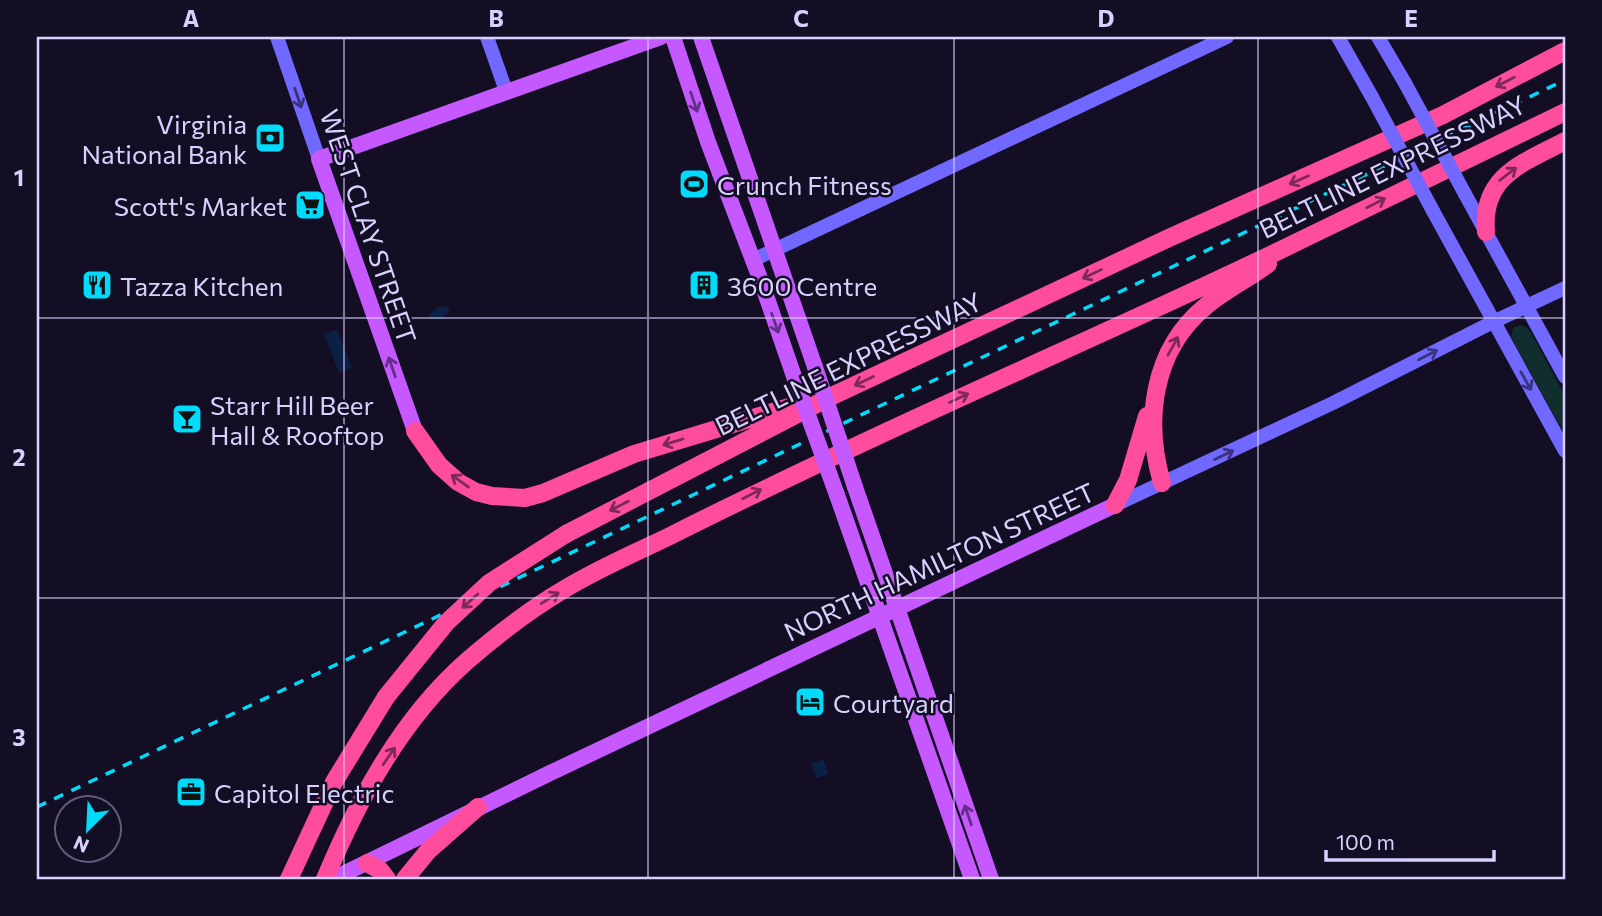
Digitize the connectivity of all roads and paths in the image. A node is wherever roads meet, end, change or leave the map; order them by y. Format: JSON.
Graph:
{"nodes":[{"id":1,"x":277,"y":37,"type":"edge"},
{"id":2,"x":487,"y":37,"type":"edge"},
{"id":3,"x":661,"y":37,"type":"edge"},
{"id":4,"x":673,"y":37,"type":"edge"},
{"id":5,"x":701,"y":37,"type":"edge"},
{"id":6,"x":1227,"y":37,"type":"edge"},
{"id":7,"x":1338,"y":37,"type":"edge"},
{"id":8,"x":1378,"y":37,"type":"edge"},
{"id":9,"x":1565,"y":51,"type":"edge"},
{"id":10,"x":506,"y":91,"type":"junction"},
{"id":11,"x":1565,"y":112,"type":"edge"},
{"id":12,"x":1565,"y":141,"type":"edge"},
{"id":13,"x":320,"y":159,"type":"junction"},
{"id":14,"x":1486,"y":232,"type":"junction"},
{"id":15,"x":1293,"y":244,"type":"junction"},
{"id":16,"x":776,"y":251,"type":"junction"},
{"id":17,"x":753,"y":260,"type":"junction"},
{"id":18,"x":1565,"y":288,"type":"edge"},
{"id":19,"x":1527,"y":306,"type":"junction"},
{"id":20,"x":1493,"y":322,"type":"junction"},
{"id":21,"x":1565,"y":377,"type":"edge"},
{"id":22,"x":1155,"y":393,"type":"junction"},
{"id":23,"x":832,"y":396,"type":"junction"},
{"id":24,"x":415,"y":431,"type":"joint"},
{"id":25,"x":1565,"y":451,"type":"edge"},
{"id":26,"x":1162,"y":483,"type":"junction"},
{"id":27,"x":1115,"y":505,"type":"junction"},
{"id":28,"x":896,"y":608,"type":"junction"},
{"id":29,"x":880,"y":616,"type":"junction"},
{"id":30,"x":478,"y":807,"type":"junction"},
{"id":31,"x":367,"y":863,"type":"junction"},
{"id":32,"x":289,"y":879,"type":"edge"},
{"id":33,"x":325,"y":879,"type":"edge"},
{"id":34,"x":333,"y":879,"type":"edge"},
{"id":35,"x":387,"y":879,"type":"edge"},
{"id":36,"x":405,"y":879,"type":"edge"},
{"id":37,"x":972,"y":879,"type":"edge"},
{"id":38,"x":991,"y":879,"type":"edge"}],
"edges":[{"from":1,"to":13,"type":"street","name":"WEST CLAY STREET","one_way":true},
{"from":2,"to":10,"type":"street"},
{"from":3,"to":10,"type":"main road"},
{"from":4,"to":17,"type":"main road","one_way":true},
{"from":5,"to":16,"type":"main road"},
{"from":6,"to":16,"type":"street"},
{"from":7,"to":20,"type":"street","bridge":true},
{"from":8,"to":14,"type":"street","bridge":true},
{"from":9,"to":23,"type":"highway","name":"BELTLINE EXPRESSWAY","one_way":true},
{"from":10,"to":13,"type":"main road"},
{"from":15,"to":11,"type":"highway","name":"BELTLINE EXPRESSWAY","one_way":true},
{"from":14,"to":12,"type":"highway","one_way":true},
{"from":24,"to":13,"type":"main road","name":"WEST CLAY STREET","one_way":true},
{"from":14,"to":19,"type":"street"},
{"from":22,"to":15,"type":"highway","one_way":true},
{"from":33,"to":15,"type":"highway","name":"BELTLINE EXPRESSWAY","one_way":true},
{"from":16,"to":17,"type":"street"},
{"from":16,"to":28,"type":"main road","bridge":true},
{"from":17,"to":29,"type":"main road","one_way":true,"bridge":true},
{"from":18,"to":19,"type":"street","name":"NORTH HAMILTON STREET"},
{"from":19,"to":20,"type":"street","name":"NORTH HAMILTON STREET"},
{"from":19,"to":21,"type":"street"},
{"from":20,"to":25,"type":"street","one_way":true},
{"from":26,"to":20,"type":"street","name":"NORTH HAMILTON STREET","one_way":true},
{"from":22,"to":26,"type":"highway"},
{"from":22,"to":27,"type":"highway"},
{"from":23,"to":24,"type":"highway","one_way":true},
{"from":23,"to":32,"type":"highway","name":"BELTLINE EXPRESSWAY","one_way":true,"bridge":true},
{"from":26,"to":27,"type":"street","name":"NORTH HAMILTON STREET"},
{"from":27,"to":28,"type":"main road","name":"NORTH HAMILTON STREET"},
{"from":28,"to":29,"type":"main road","name":"NORTH HAMILTON STREET"},
{"from":38,"to":28,"type":"main road","one_way":true},
{"from":29,"to":30,"type":"main road","name":"NORTH HAMILTON STREET"},
{"from":29,"to":37,"type":"main road"},
{"from":30,"to":31,"type":"main road","name":"NORTH HAMILTON STREET"},
{"from":30,"to":36,"type":"highway"},
{"from":31,"to":34,"type":"main road","name":"NORTH HAMILTON STREET"},
{"from":31,"to":35,"type":"highway"}]}
